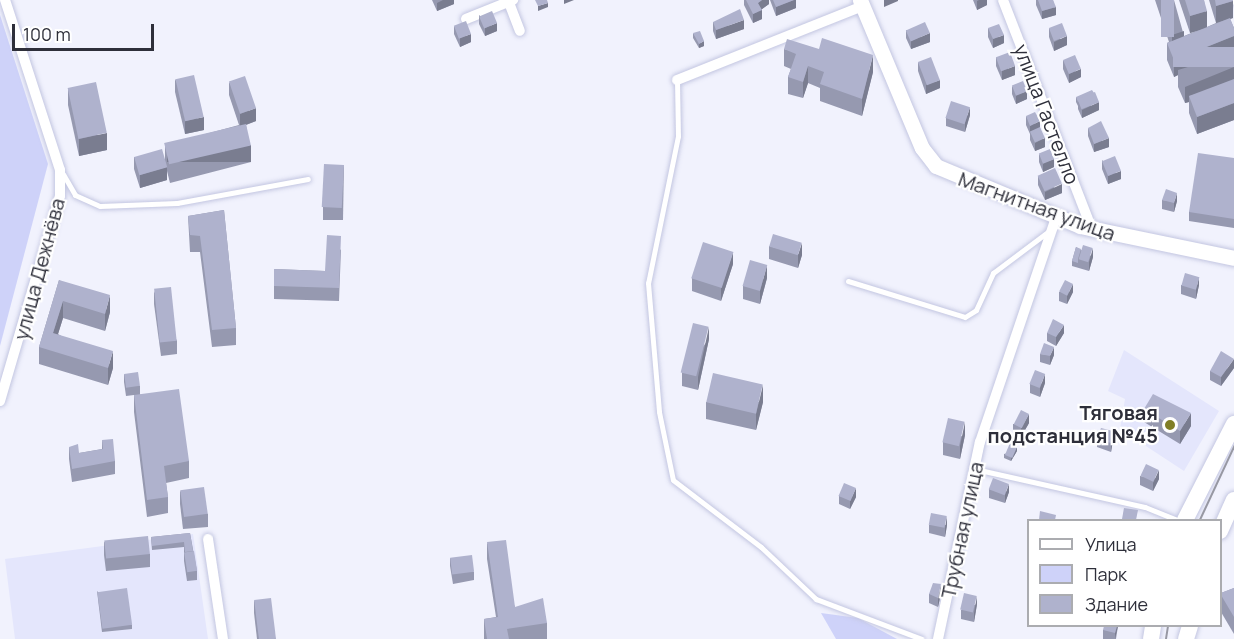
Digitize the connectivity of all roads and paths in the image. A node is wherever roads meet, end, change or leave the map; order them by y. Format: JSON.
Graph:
{"nodes":[{"id":1,"x":4,"y":0,"type":"edge"},
{"id":2,"x":1003,"y":0,"type":"edge"},
{"id":3,"x":510,"y":1,"type":"edge"},
{"id":4,"x":862,"y":3,"type":"edge"},
{"id":5,"x":466,"y":19,"type":"edge"},
{"id":6,"x":520,"y":31,"type":"dead end"},
{"id":7,"x":677,"y":80,"type":"joint"},
{"id":8,"x":60,"y":170,"type":"junction"},
{"id":9,"x":308,"y":179,"type":"dead end"},
{"id":10,"x":1054,"y":222,"type":"junction"},
{"id":11,"x":1092,"y":229,"type":"junction"},
{"id":12,"x":1234,"y":258,"type":"edge"},
{"id":13,"x":848,"y":281,"type":"dead end"},
{"id":14,"x":0,"y":401,"type":"edge"},
{"id":15,"x":1234,"y":424,"type":"edge"},
{"id":16,"x":975,"y":469,"type":"junction"},
{"id":17,"x":1234,"y":500,"type":"edge"},
{"id":18,"x":1175,"y":519,"type":"edge"},
{"id":19,"x":1186,"y":519,"type":"edge"},
{"id":20,"x":1222,"y":529,"type":"edge"},
{"id":21,"x":208,"y":538,"type":"dead end"},
{"id":22,"x":223,"y":639,"type":"edge"},
{"id":23,"x":922,"y":639,"type":"edge"},
{"id":24,"x":938,"y":639,"type":"edge"}],
"edges":[{"from":1,"to":8,"type":"street","name":"улица Дежнёва"},
{"from":2,"to":11,"type":"street","name":"улица Гастелло"},
{"from":3,"to":5,"type":"street"},
{"from":3,"to":6,"type":"street"},
{"from":4,"to":7,"type":"street"},
{"from":4,"to":10,"type":"street","name":"Магнитная улица"},
{"from":7,"to":23,"type":"lane"},
{"from":8,"to":9,"type":"lane"},
{"from":8,"to":14,"type":"street","name":"улица Дежнёва"},
{"from":10,"to":11,"type":"street","name":"Магнитная улица"},
{"from":10,"to":13,"type":"lane"},
{"from":10,"to":16,"type":"street","name":"Трубная улица"},
{"from":11,"to":12,"type":"street","name":"Магнитная улица"},
{"from":15,"to":19,"type":"main road"},
{"from":16,"to":18,"type":"lane"},
{"from":16,"to":24,"type":"street","name":"Трубная улица"},
{"from":17,"to":20,"type":"main road"},
{"from":21,"to":22,"type":"street"}]}
